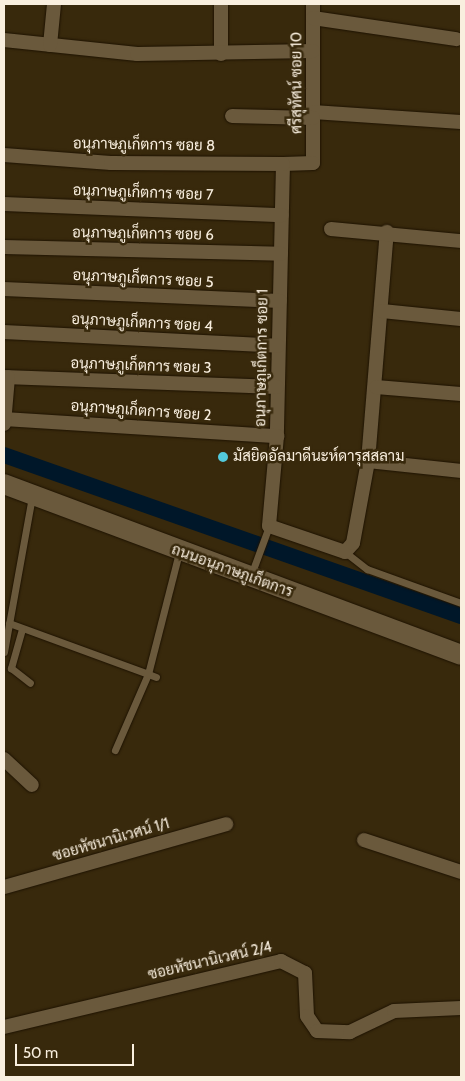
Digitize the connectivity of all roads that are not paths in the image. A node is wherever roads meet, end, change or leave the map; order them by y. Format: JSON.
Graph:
{"nodes":[{"id":1,"x":54,"y":4,"type":"edge"},
{"id":2,"x":221,"y":4,"type":"edge"},
{"id":3,"x":313,"y":11,"type":"edge"},
{"id":4,"x":456,"y":39,"type":"dead end"},
{"id":5,"x":4,"y":40,"type":"edge"},
{"id":6,"x":50,"y":45,"type":"junction"},
{"id":7,"x":313,"y":51,"type":"junction"},
{"id":8,"x":222,"y":54,"type":"junction"},
{"id":9,"x":313,"y":115,"type":"junction"},
{"id":10,"x":232,"y":116,"type":"dead end"},
{"id":11,"x":461,"y":122,"type":"edge"},
{"id":12,"x":4,"y":155,"type":"edge"},
{"id":13,"x":283,"y":164,"type":"junction"},
{"id":14,"x":4,"y":204,"type":"edge"},
{"id":15,"x":282,"y":215,"type":"junction"},
{"id":16,"x":331,"y":229,"type":"dead end"},
{"id":17,"x":387,"y":232,"type":"junction"},
{"id":18,"x":461,"y":241,"type":"edge"},
{"id":19,"x":4,"y":247,"type":"edge"},
{"id":20,"x":281,"y":254,"type":"junction"},
{"id":21,"x":4,"y":289,"type":"edge"},
{"id":22,"x":280,"y":301,"type":"junction"},
{"id":23,"x":382,"y":311,"type":"junction"},
{"id":24,"x":461,"y":320,"type":"edge"},
{"id":25,"x":4,"y":332,"type":"edge"},
{"id":26,"x":278,"y":346,"type":"junction"},
{"id":27,"x":6,"y":377,"type":"edge"},
{"id":28,"x":277,"y":387,"type":"junction"},
{"id":29,"x":376,"y":387,"type":"junction"},
{"id":30,"x":461,"y":394,"type":"edge"},
{"id":31,"x":5,"y":421,"type":"edge"},
{"id":32,"x":277,"y":436,"type":"junction"},
{"id":33,"x":368,"y":461,"type":"junction"},
{"id":34,"x":461,"y":471,"type":"edge"},
{"id":35,"x":4,"y":484,"type":"edge"},
{"id":36,"x":32,"y":495,"type":"junction"},
{"id":37,"x":269,"y":526,"type":"junction"},
{"id":38,"x":179,"y":552,"type":"junction"},
{"id":39,"x":345,"y":552,"type":"junction"},
{"id":40,"x":250,"y":578,"type":"junction"},
{"id":41,"x":461,"y":603,"type":"edge"},
{"id":42,"x":9,"y":623,"type":"junction"},
{"id":43,"x":22,"y":629,"type":"junction"},
{"id":44,"x":4,"y":652,"type":"edge"},
{"id":45,"x":461,"y":655,"type":"edge"},
{"id":46,"x":148,"y":674,"type":"junction"},
{"id":47,"x":156,"y":677,"type":"dead end"},
{"id":48,"x":30,"y":684,"type":"dead end"},
{"id":49,"x":115,"y":750,"type":"dead end"},
{"id":50,"x":4,"y":759,"type":"edge"},
{"id":51,"x":32,"y":785,"type":"dead end"},
{"id":52,"x":226,"y":824,"type":"dead end"},
{"id":53,"x":364,"y":840,"type":"dead end"},
{"id":54,"x":461,"y":872,"type":"edge"},
{"id":55,"x":4,"y":887,"type":"edge"},
{"id":56,"x":461,"y":1008,"type":"edge"},
{"id":57,"x":4,"y":1026,"type":"edge"}],
"edges":[{"from":1,"to":6,"type":"street"},
{"from":2,"to":8,"type":"street"},
{"from":3,"to":4,"type":"street"},
{"from":3,"to":7,"type":"street","name":"ศรีสุทัศน์ ซอย 10"},
{"from":5,"to":6,"type":"street"},
{"from":6,"to":8,"type":"street"},
{"from":7,"to":8,"type":"street"},
{"from":7,"to":9,"type":"street","name":"ศรีสุทัศน์ ซอย 10"},
{"from":9,"to":10,"type":"street"},
{"from":9,"to":11,"type":"street"},
{"from":9,"to":13,"type":"street","name":"ศรีสุทัศน์ ซอย 10"},
{"from":12,"to":13,"type":"street","name":"อนุภาษภูเก็ตการ ซอย 8"},
{"from":13,"to":15,"type":"street","name":"อนุภาษภูเก็ตการ ซอย 1"},
{"from":14,"to":15,"type":"street","name":"อนุภาษภูเก็ตการ ซอย 7"},
{"from":15,"to":20,"type":"street","name":"อนุภาษภูเก็ตการ ซอย 1"},
{"from":16,"to":17,"type":"street"},
{"from":17,"to":18,"type":"street"},
{"from":17,"to":23,"type":"street"},
{"from":19,"to":20,"type":"street","name":"อนุภาษภูเก็ตการ ซอย 6"},
{"from":20,"to":22,"type":"street","name":"อนุภาษภูเก็ตการ ซอย 1"},
{"from":21,"to":22,"type":"street","name":"อนุภาษภูเก็ตการ ซอย 5"},
{"from":22,"to":26,"type":"street","name":"อนุภาษภูเก็ตการ ซอย 1"},
{"from":23,"to":24,"type":"street"},
{"from":23,"to":29,"type":"street"},
{"from":25,"to":26,"type":"street","name":"อนุภาษภูเก็ตการ ซอย 4"},
{"from":26,"to":28,"type":"street","name":"อนุภาษภูเก็ตการ ซอย 1"},
{"from":27,"to":28,"type":"street","name":"อนุภาษภูเก็ตการ ซอย 3"},
{"from":27,"to":31,"type":"street"},
{"from":28,"to":32,"type":"street","name":"อนุภาษภูเก็ตการ ซอย 1"},
{"from":29,"to":30,"type":"street"},
{"from":29,"to":33,"type":"street"},
{"from":31,"to":32,"type":"street","name":"อนุภาษภูเก็ตการ ซอย 2"},
{"from":32,"to":37,"type":"street","name":"อนุภาษภูเก็ตการ ซอย 1"},
{"from":33,"to":34,"type":"street"},
{"from":33,"to":39,"type":"street"},
{"from":35,"to":36,"type":"street","name":"ถนนอนุภาษภูเก็ตการ"},
{"from":36,"to":38,"type":"street","name":"ถนนอนุภาษภูเก็ตการ"},
{"from":36,"to":42,"type":"lane"},
{"from":37,"to":39,"type":"street"},
{"from":37,"to":40,"type":"lane","name":"อนุภาษภูเก็ตการ ซอย 1"},
{"from":38,"to":40,"type":"street","name":"ถนนอนุภาษภูเก็ตการ"},
{"from":38,"to":46,"type":"lane"},
{"from":39,"to":41,"type":"lane"},
{"from":40,"to":45,"type":"street","name":"ถนนอนุภาษภูเก็ตการ"},
{"from":42,"to":43,"type":"lane"},
{"from":42,"to":44,"type":"lane"},
{"from":43,"to":46,"type":"lane"},
{"from":43,"to":48,"type":"lane"},
{"from":46,"to":47,"type":"lane"},
{"from":46,"to":49,"type":"lane"},
{"from":50,"to":51,"type":"street"},
{"from":52,"to":55,"type":"street","name":"ซอยหัชนานิเวศน์ 1/1"},
{"from":53,"to":54,"type":"street"},
{"from":56,"to":57,"type":"street","name":"ซอยหัชนานิเวศน์ 2/4"}]}
